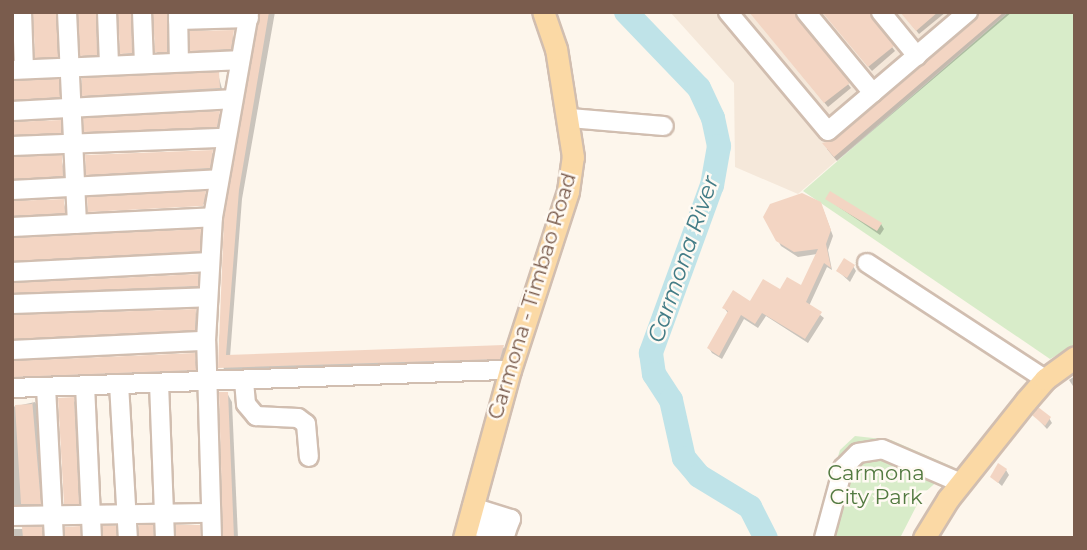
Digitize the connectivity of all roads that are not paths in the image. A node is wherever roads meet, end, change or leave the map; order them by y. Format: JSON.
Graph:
{"nodes":[{"id":1,"x":22,"y":12,"type":"edge"},
{"id":2,"x":66,"y":12,"type":"edge"},
{"id":3,"x":107,"y":12,"type":"edge"},
{"id":4,"x":142,"y":12,"type":"edge"},
{"id":5,"x":543,"y":12,"type":"edge"},
{"id":6,"x":728,"y":12,"type":"edge"},
{"id":7,"x":806,"y":12,"type":"edge"},
{"id":8,"x":881,"y":12,"type":"edge"},
{"id":9,"x":965,"y":13,"type":"edge"},
{"id":10,"x":249,"y":15,"type":"edge"},
{"id":11,"x":178,"y":16,"type":"edge"},
{"id":12,"x":917,"y":55,"type":"junction"},
{"id":13,"x":238,"y":60,"type":"junction"},
{"id":14,"x":179,"y":62,"type":"junction"},
{"id":15,"x":144,"y":63,"type":"junction"},
{"id":16,"x":109,"y":64,"type":"junction"},
{"id":17,"x":70,"y":67,"type":"junction"},
{"id":18,"x":18,"y":69,"type":"edge"},
{"id":19,"x":873,"y":93,"type":"junction"},
{"id":20,"x":232,"y":99,"type":"junction"},
{"id":21,"x":71,"y":108,"type":"junction"},
{"id":22,"x":12,"y":111,"type":"edge"},
{"id":23,"x":570,"y":118,"type":"junction"},
{"id":24,"x":664,"y":126,"type":"dead end"},
{"id":25,"x":225,"y":138,"type":"junction"},
{"id":26,"x":73,"y":144,"type":"junction"},
{"id":27,"x":12,"y":146,"type":"edge"},
{"id":28,"x":219,"y":178,"type":"junction"},
{"id":29,"x":75,"y":183,"type":"junction"},
{"id":30,"x":12,"y":190,"type":"edge"},
{"id":31,"x":213,"y":217,"type":"junction"},
{"id":32,"x":77,"y":224,"type":"junction"},
{"id":33,"x":12,"y":227,"type":"edge"},
{"id":34,"x":211,"y":262,"type":"junction"},
{"id":35,"x":867,"y":263,"type":"dead end"},
{"id":36,"x":12,"y":272,"type":"edge"},
{"id":37,"x":208,"y":297,"type":"junction"},
{"id":38,"x":12,"y":304,"type":"edge"},
{"id":39,"x":206,"y":341,"type":"junction"},
{"id":40,"x":12,"y":350,"type":"edge"},
{"id":41,"x":1075,"y":357,"type":"edge"},
{"id":42,"x":510,"y":370,"type":"junction"},
{"id":43,"x":1045,"y":379,"type":"junction"},
{"id":44,"x":244,"y":381,"type":"junction"},
{"id":45,"x":159,"y":383,"type":"junction"},
{"id":46,"x":207,"y":383,"type":"junction"},
{"id":47,"x":119,"y":384,"type":"junction"},
{"id":48,"x":85,"y":385,"type":"junction"},
{"id":49,"x":46,"y":387,"type":"junction"},
{"id":50,"x":12,"y":388,"type":"edge"},
{"id":51,"x":309,"y":457,"type":"dead end"},
{"id":52,"x":961,"y":483,"type":"junction"},
{"id":53,"x":164,"y":511,"type":"junction"},
{"id":54,"x":91,"y":512,"type":"junction"},
{"id":55,"x":127,"y":512,"type":"junction"},
{"id":56,"x":211,"y":513,"type":"junction"},
{"id":57,"x":53,"y":514,"type":"junction"},
{"id":58,"x":12,"y":516,"type":"edge"},
{"id":59,"x":468,"y":523,"type":"edge"},
{"id":60,"x":54,"y":538,"type":"edge"},
{"id":61,"x":92,"y":538,"type":"edge"},
{"id":62,"x":128,"y":538,"type":"edge"},
{"id":63,"x":165,"y":538,"type":"edge"},
{"id":64,"x":212,"y":538,"type":"edge"},
{"id":65,"x":824,"y":538,"type":"edge"},
{"id":66,"x":924,"y":538,"type":"edge"}],
"edges":[{"from":1,"to":18,"type":"street"},
{"from":2,"to":17,"type":"street"},
{"from":3,"to":16,"type":"street"},
{"from":4,"to":15,"type":"street"},
{"from":5,"to":23,"type":"main road","name":"Carmona - Timbao Road"},
{"from":6,"to":19,"type":"street"},
{"from":7,"to":19,"type":"street"},
{"from":8,"to":12,"type":"street"},
{"from":9,"to":12,"type":"street"},
{"from":10,"to":11,"type":"street"},
{"from":10,"to":13,"type":"street"},
{"from":11,"to":14,"type":"street"},
{"from":12,"to":19,"type":"street"},
{"from":13,"to":14,"type":"street"},
{"from":13,"to":20,"type":"street"},
{"from":14,"to":15,"type":"street"},
{"from":15,"to":16,"type":"street"},
{"from":16,"to":17,"type":"street"},
{"from":17,"to":18,"type":"street"},
{"from":17,"to":21,"type":"street"},
{"from":20,"to":21,"type":"street"},
{"from":20,"to":25,"type":"street"},
{"from":21,"to":22,"type":"street"},
{"from":21,"to":26,"type":"street"},
{"from":23,"to":24,"type":"street"},
{"from":23,"to":42,"type":"main road","name":"Carmona - Timbao Road"},
{"from":25,"to":26,"type":"street"},
{"from":25,"to":28,"type":"street"},
{"from":26,"to":27,"type":"street"},
{"from":26,"to":29,"type":"street"},
{"from":28,"to":29,"type":"street"},
{"from":28,"to":31,"type":"street"},
{"from":29,"to":30,"type":"street"},
{"from":29,"to":32,"type":"street"},
{"from":31,"to":32,"type":"street"},
{"from":31,"to":34,"type":"street"},
{"from":32,"to":33,"type":"street"},
{"from":34,"to":36,"type":"street"},
{"from":34,"to":37,"type":"street"},
{"from":35,"to":43,"type":"street"},
{"from":37,"to":38,"type":"street"},
{"from":37,"to":39,"type":"street"},
{"from":39,"to":40,"type":"street"},
{"from":39,"to":46,"type":"street"},
{"from":41,"to":43,"type":"main road"},
{"from":42,"to":44,"type":"street"},
{"from":42,"to":59,"type":"main road","name":"Carmona - Timbao Road"},
{"from":43,"to":52,"type":"main road"},
{"from":44,"to":46,"type":"street"},
{"from":44,"to":51,"type":"street"},
{"from":45,"to":46,"type":"street"},
{"from":45,"to":47,"type":"street"},
{"from":45,"to":53,"type":"street"},
{"from":46,"to":56,"type":"street"},
{"from":47,"to":48,"type":"street"},
{"from":47,"to":55,"type":"street"},
{"from":48,"to":49,"type":"street"},
{"from":48,"to":54,"type":"street"},
{"from":49,"to":50,"type":"street"},
{"from":49,"to":57,"type":"street"},
{"from":52,"to":65,"type":"street"},
{"from":52,"to":66,"type":"main road"},
{"from":53,"to":55,"type":"street"},
{"from":53,"to":56,"type":"street"},
{"from":53,"to":63,"type":"street"},
{"from":54,"to":55,"type":"street"},
{"from":54,"to":57,"type":"street"},
{"from":54,"to":61,"type":"street"},
{"from":55,"to":62,"type":"street"},
{"from":56,"to":64,"type":"street"},
{"from":57,"to":58,"type":"street"},
{"from":57,"to":60,"type":"street"}]}
